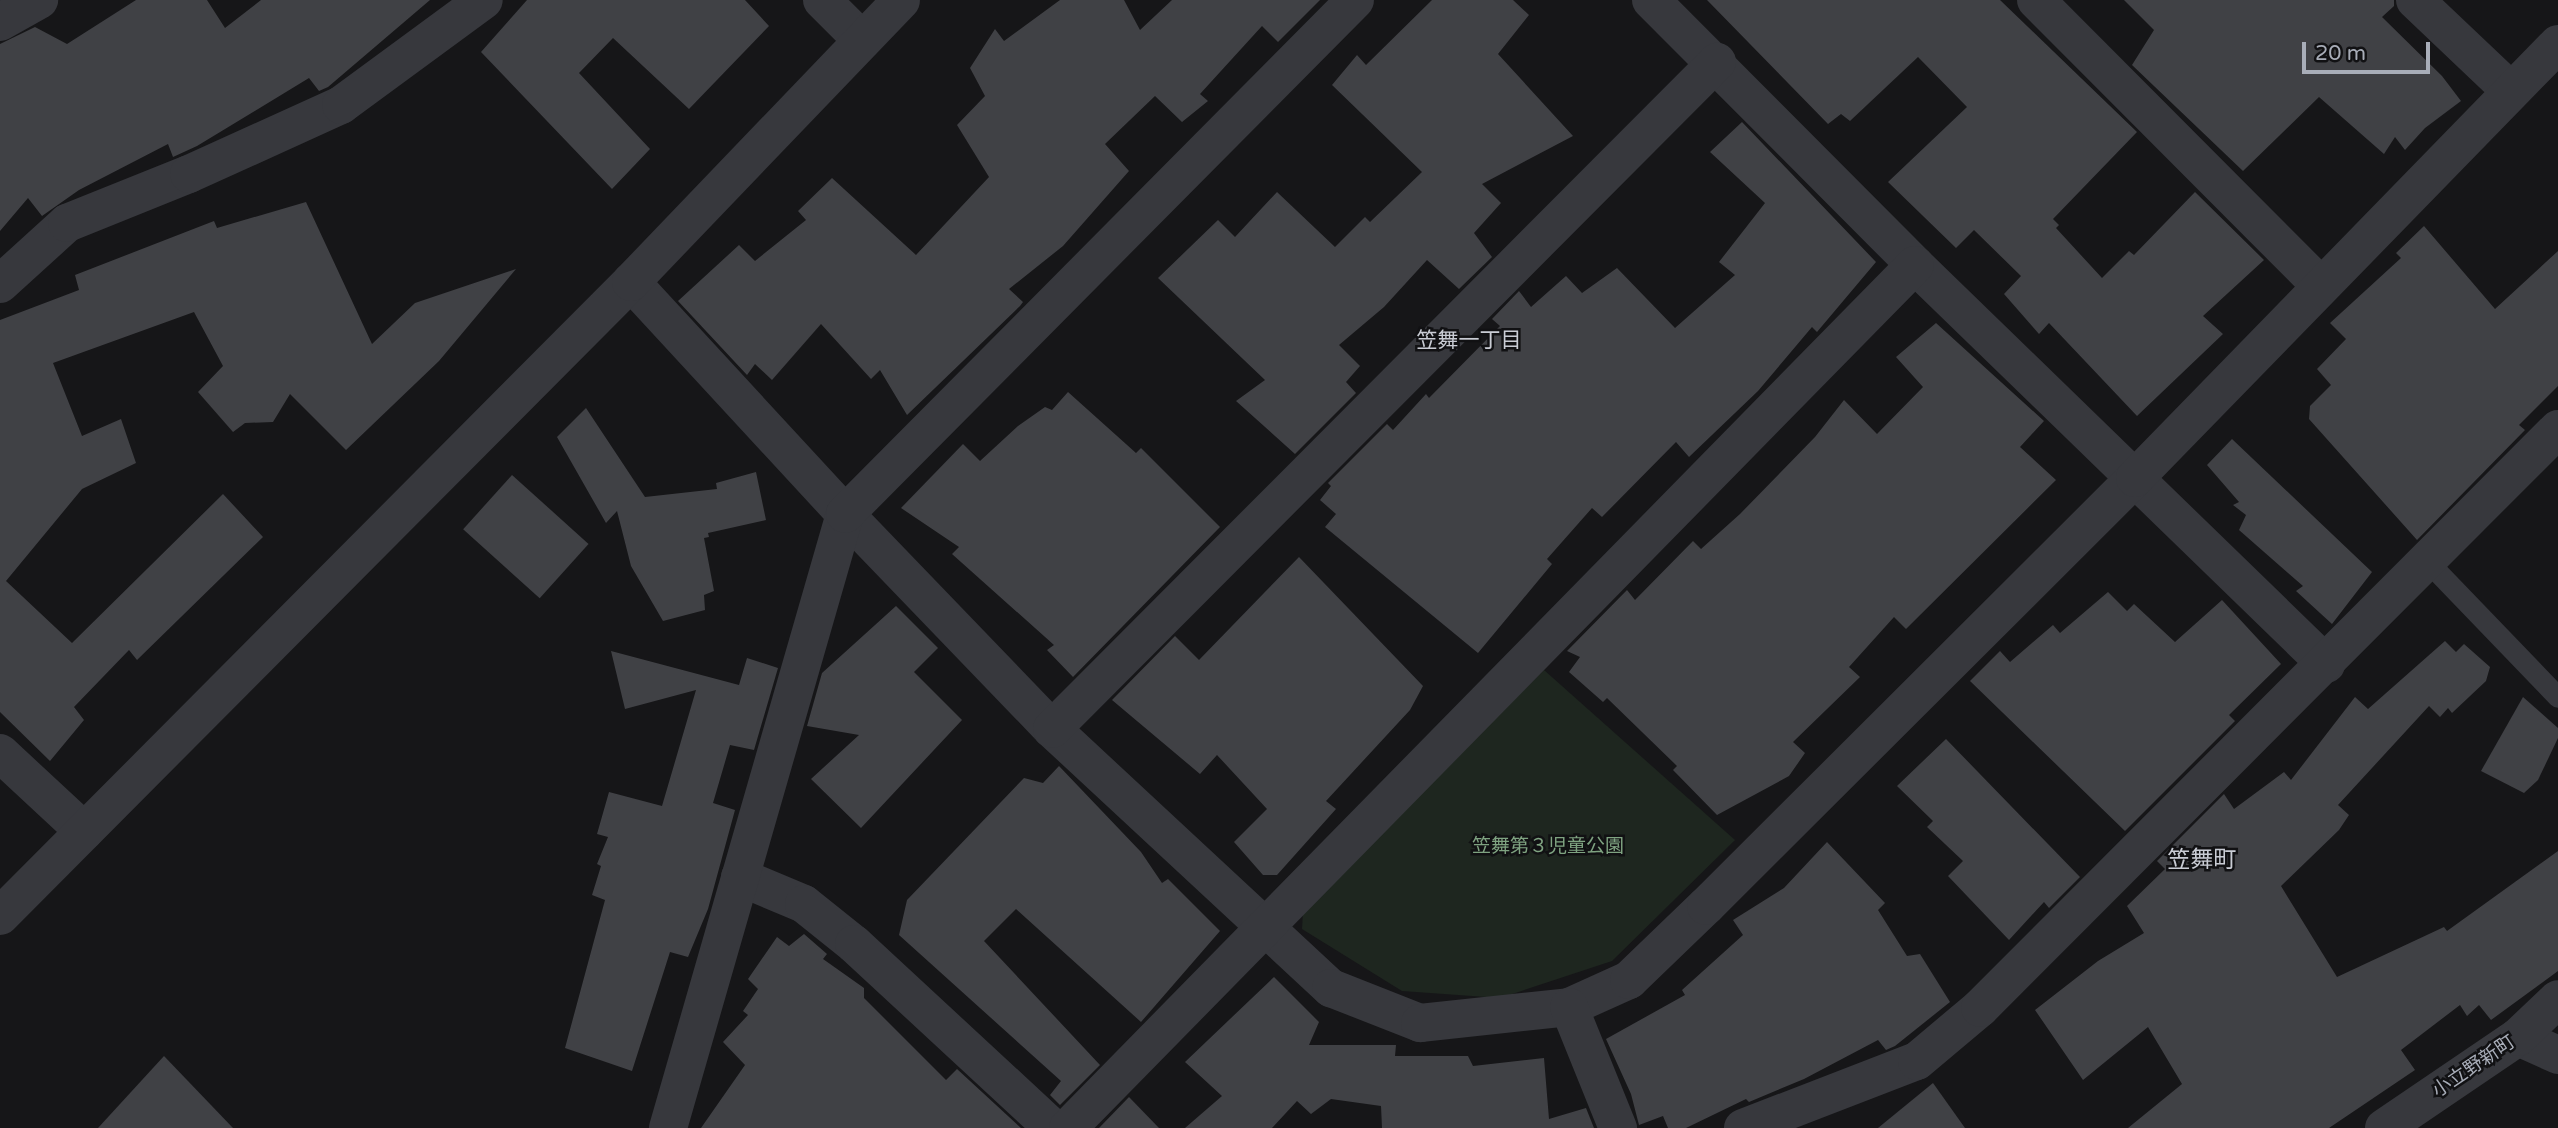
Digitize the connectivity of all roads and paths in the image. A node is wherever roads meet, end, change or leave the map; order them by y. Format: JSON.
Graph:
{"nodes":[{"id":1,"x":39,"y":0,"type":"edge"},
{"id":2,"x":484,"y":0,"type":"edge"},
{"id":3,"x":822,"y":0,"type":"edge"},
{"id":4,"x":901,"y":0,"type":"edge"},
{"id":5,"x":1355,"y":0,"type":"edge"},
{"id":6,"x":1651,"y":0,"type":"edge"},
{"id":7,"x":2036,"y":0,"type":"edge"},
{"id":8,"x":2415,"y":0,"type":"edge"},
{"id":9,"x":0,"y":22,"type":"edge"},
{"id":10,"x":862,"y":40,"type":"junction"},
{"id":11,"x":2558,"y":44,"type":"edge"},
{"id":12,"x":1717,"y":62,"type":"junction"},
{"id":13,"x":2511,"y":92,"type":"junction"},
{"id":14,"x":1916,"y":265,"type":"junction"},
{"id":15,"x":631,"y":282,"type":"junction"},
{"id":16,"x":0,"y":284,"type":"edge"},
{"id":17,"x":2320,"y":285,"type":"junction"},
{"id":18,"x":2558,"y":429,"type":"edge"},
{"id":19,"x":2135,"y":478,"type":"junction"},
{"id":20,"x":845,"y":514,"type":"junction"},
{"id":21,"x":2428,"y":562,"type":"junction"},
{"id":22,"x":2326,"y":664,"type":"junction"},
{"id":23,"x":2558,"y":697,"type":"edge"},
{"id":24,"x":1052,"y":729,"type":"junction"},
{"id":25,"x":0,"y":753,"type":"edge"},
{"id":26,"x":83,"y":831,"type":"junction"},
{"id":27,"x":740,"y":877,"type":"junction"},
{"id":28,"x":0,"y":916,"type":"edge"},
{"id":29,"x":1266,"y":930,"type":"junction"},
{"id":30,"x":2558,"y":999,"type":"edge"},
{"id":31,"x":1569,"y":1007,"type":"junction"},
{"id":32,"x":2518,"y":1037,"type":"junction"},
{"id":33,"x":2558,"y":1055,"type":"edge"},
{"id":34,"x":668,"y":1128,"type":"edge"},
{"id":35,"x":1053,"y":1128,"type":"edge"},
{"id":36,"x":1068,"y":1128,"type":"edge"},
{"id":37,"x":1618,"y":1128,"type":"edge"},
{"id":38,"x":1744,"y":1128,"type":"edge"},
{"id":39,"x":2384,"y":1128,"type":"edge"}],
"edges":[{"from":1,"to":9,"type":"street"},
{"from":2,"to":16,"type":"street"},
{"from":3,"to":10,"type":"street"},
{"from":4,"to":10,"type":"street"},
{"from":5,"to":20,"type":"street"},
{"from":6,"to":12,"type":"street"},
{"from":7,"to":17,"type":"street"},
{"from":8,"to":13,"type":"street"},
{"from":10,"to":15,"type":"street"},
{"from":11,"to":13,"type":"street"},
{"from":12,"to":14,"type":"street"},
{"from":12,"to":24,"type":"street"},
{"from":13,"to":17,"type":"street"},
{"from":14,"to":19,"type":"street"},
{"from":14,"to":29,"type":"street"},
{"from":15,"to":20,"type":"street"},
{"from":15,"to":26,"type":"street"},
{"from":17,"to":19,"type":"street"},
{"from":18,"to":21,"type":"street"},
{"from":19,"to":22,"type":"street"},
{"from":19,"to":31,"type":"street"},
{"from":20,"to":24,"type":"street"},
{"from":20,"to":27,"type":"street"},
{"from":21,"to":22,"type":"street"},
{"from":21,"to":23,"type":"lane"},
{"from":22,"to":38,"type":"street"},
{"from":24,"to":29,"type":"street"},
{"from":25,"to":26,"type":"street"},
{"from":26,"to":28,"type":"street"},
{"from":27,"to":34,"type":"street"},
{"from":27,"to":35,"type":"street"},
{"from":29,"to":31,"type":"street"},
{"from":29,"to":36,"type":"street"},
{"from":30,"to":32,"type":"street","name":"小立野新町"},
{"from":31,"to":37,"type":"street"},
{"from":32,"to":33,"type":"street"},
{"from":32,"to":39,"type":"street","name":"小立野新町"}]}
